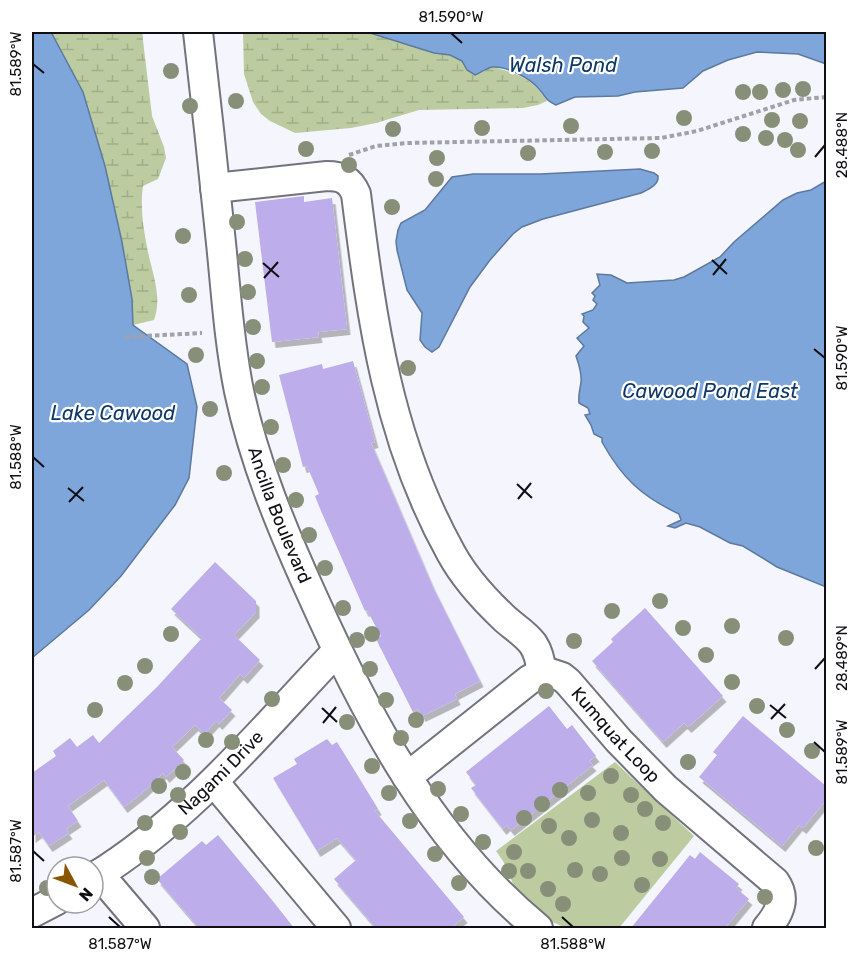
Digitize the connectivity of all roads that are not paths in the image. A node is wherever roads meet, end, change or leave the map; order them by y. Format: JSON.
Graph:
{"nodes":[{"id":1,"x":198,"y":32,"type":"edge"},
{"id":2,"x":215,"y":188,"type":"junction"},
{"id":3,"x":337,"y":651,"type":"junction"},
{"id":4,"x":543,"y":674,"type":"junction"},
{"id":5,"x":407,"y":777,"type":"junction"},
{"id":6,"x":214,"y":782,"type":"junction"},
{"id":7,"x":105,"y":870,"type":"edge"},
{"id":8,"x":105,"y":886,"type":"edge"},
{"id":9,"x":521,"y":924,"type":"edge"},
{"id":10,"x":145,"y":928,"type":"edge"},
{"id":11,"x":336,"y":928,"type":"edge"},
{"id":12,"x":767,"y":928,"type":"edge"}],
"edges":[{"from":1,"to":2,"type":"street","name":"Ancilla Boulevard"},
{"from":2,"to":3,"type":"street","name":"Ancilla Boulevard"},
{"from":2,"to":4,"type":"street"},
{"from":3,"to":5,"type":"street","name":"Ancilla Boulevard"},
{"from":3,"to":6,"type":"street","name":"Nagami Drive"},
{"from":4,"to":5,"type":"street"},
{"from":4,"to":12,"type":"street","name":"Kumquat Loop"},
{"from":5,"to":9,"type":"street","name":"Ancilla Boulevard"},
{"from":6,"to":7,"type":"street","name":"Nagami Drive"},
{"from":6,"to":11,"type":"street"},
{"from":8,"to":10,"type":"street"}]}
